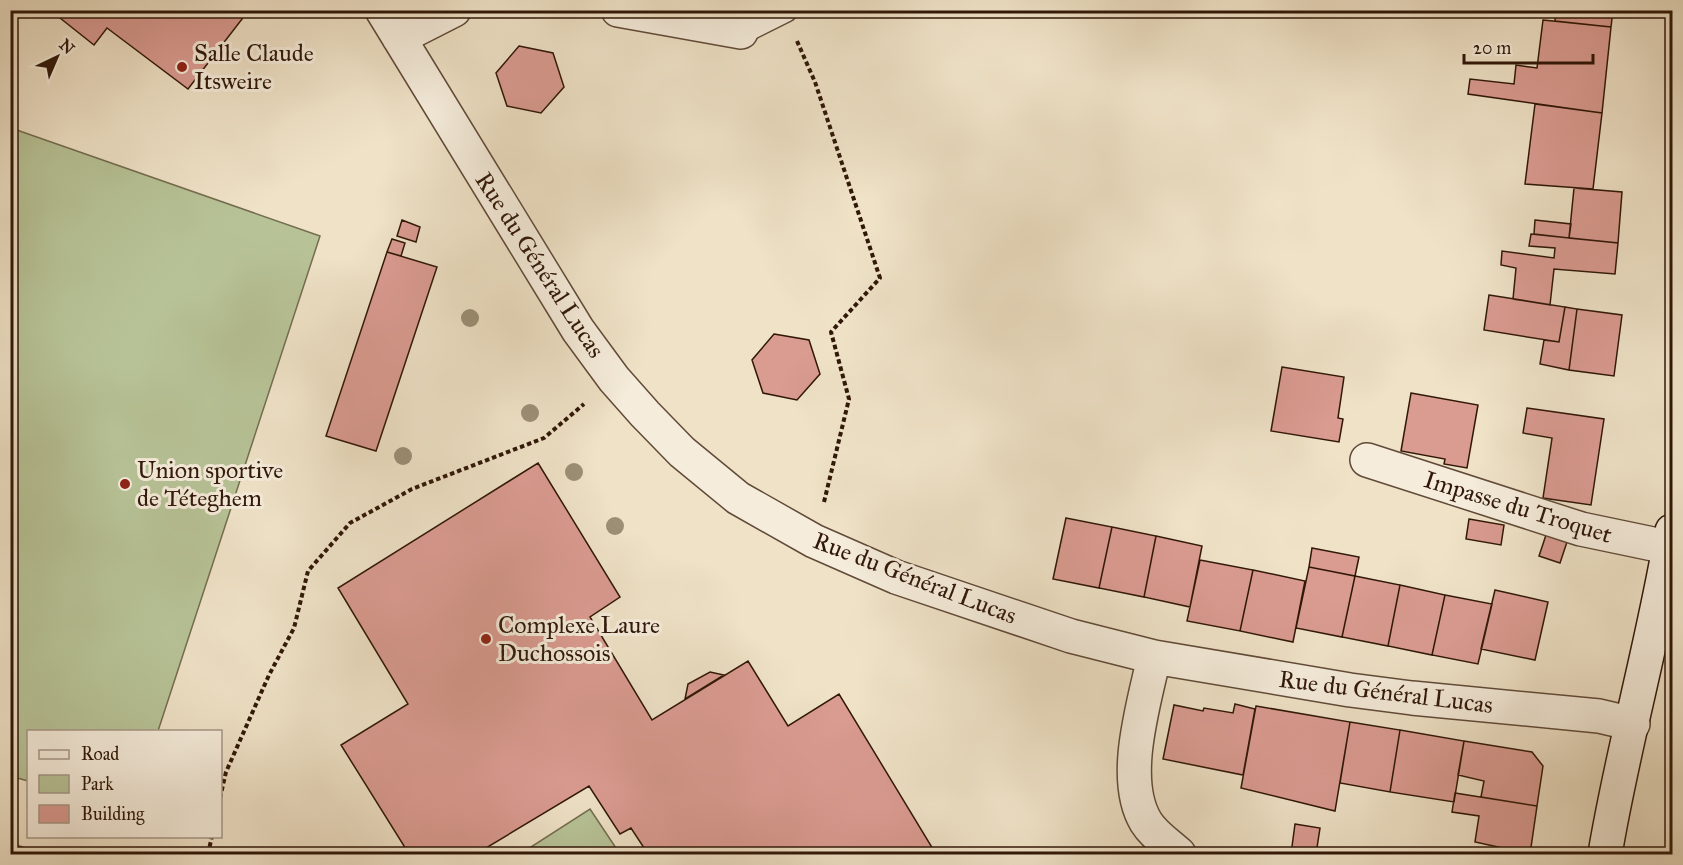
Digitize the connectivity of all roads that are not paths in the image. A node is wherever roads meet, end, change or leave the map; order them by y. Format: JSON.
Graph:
{"nodes":[{"id":1,"x":382,"y":10,"type":"edge"},
{"id":2,"x":454,"y":10,"type":"edge"},
{"id":3,"x":618,"y":10,"type":"edge"},
{"id":4,"x":784,"y":11,"type":"edge"},
{"id":5,"x":741,"y":32,"type":"joint"},
{"id":6,"x":399,"y":38,"type":"junction"},
{"id":7,"x":1367,"y":460,"type":"dead end"},
{"id":8,"x":1672,"y":542,"type":"edge"},
{"id":9,"x":1154,"y":657,"type":"junction"},
{"id":10,"x":1633,"y":723,"type":"junction"},
{"id":11,"x":1179,"y":855,"type":"edge"},
{"id":12,"x":1605,"y":855,"type":"edge"}],
"edges":[{"from":1,"to":6,"type":"street","name":"Rue du Général Lucas"},
{"from":2,"to":6,"type":"street"},
{"from":3,"to":5,"type":"street"},
{"from":4,"to":5,"type":"lane"},
{"from":6,"to":9,"type":"street","name":"Rue du Général Lucas"},
{"from":7,"to":8,"type":"street","name":"Impasse du Troquet"},
{"from":8,"to":10,"type":"street"},
{"from":9,"to":10,"type":"street","name":"Rue du Général Lucas"},
{"from":9,"to":11,"type":"street"},
{"from":10,"to":12,"type":"street"}]}
